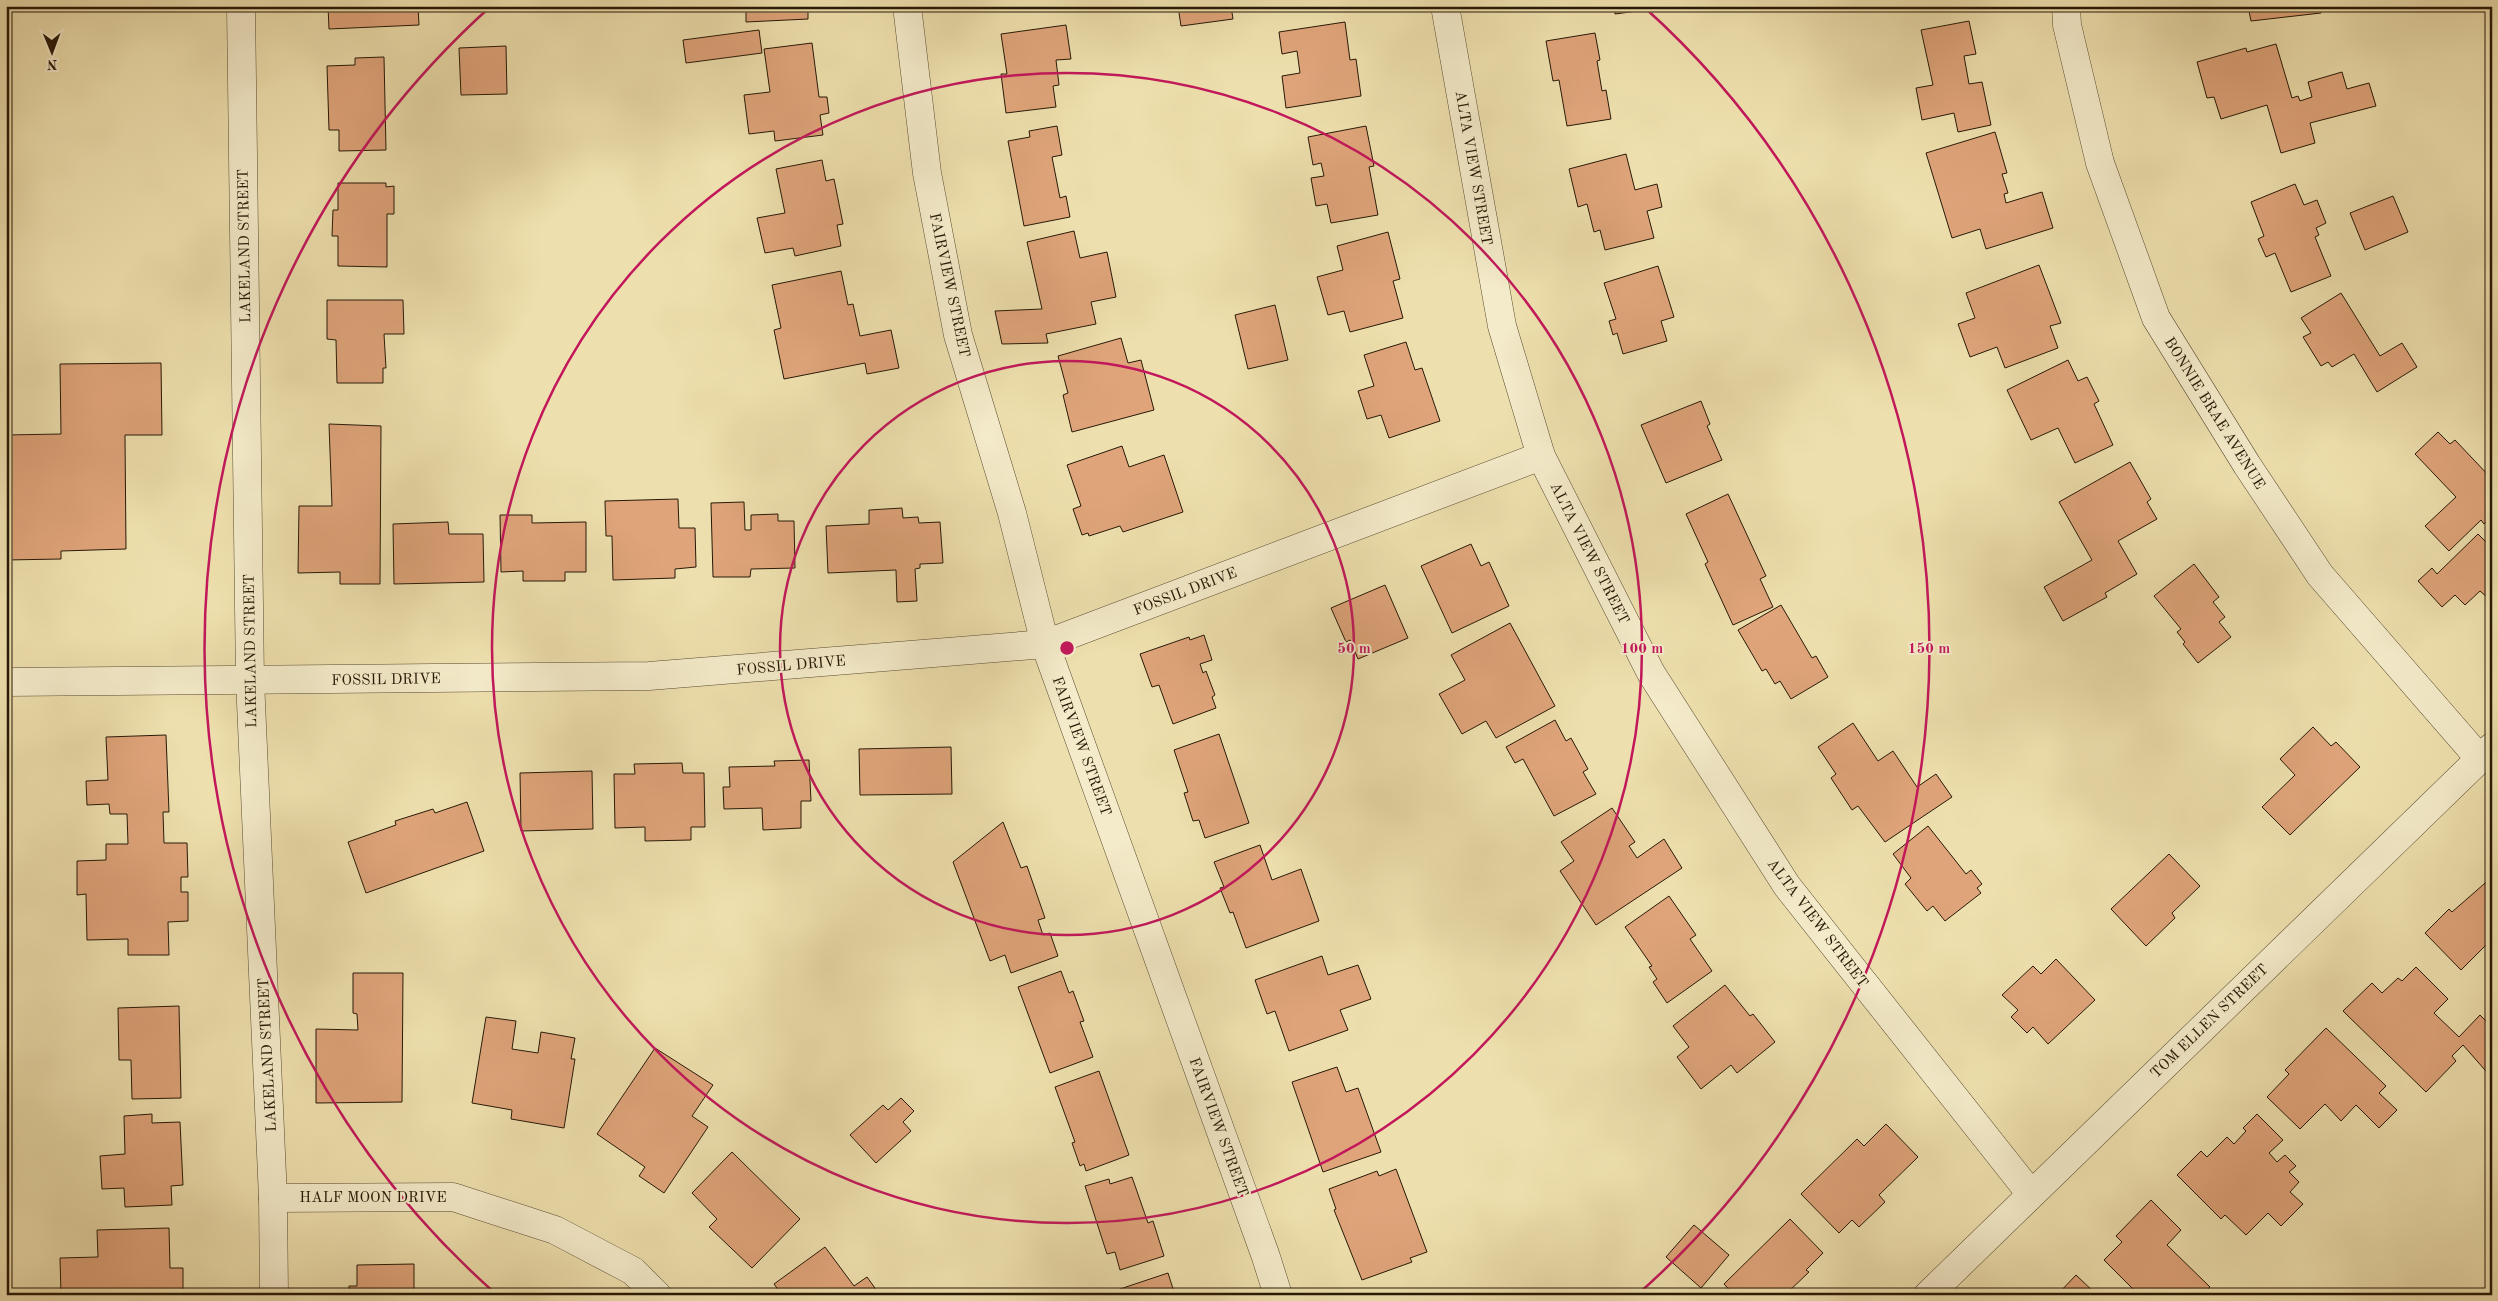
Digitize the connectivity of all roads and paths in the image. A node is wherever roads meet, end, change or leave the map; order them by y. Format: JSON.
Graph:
{"nodes":[{"id":1,"x":241,"y":6,"type":"edge"},
{"id":2,"x":906,"y":6,"type":"edge"},
{"id":3,"x":1445,"y":6,"type":"edge"},
{"id":4,"x":2066,"y":6,"type":"edge"},
{"id":5,"x":1541,"y":456,"type":"junction"},
{"id":6,"x":1045,"y":644,"type":"junction"},
{"id":7,"x":250,"y":680,"type":"junction"},
{"id":8,"x":6,"y":682,"type":"edge"},
{"id":9,"x":2486,"y":753,"type":"edge"},
{"id":10,"x":2031,"y":1194,"type":"junction"},
{"id":11,"x":273,"y":1198,"type":"junction"},
{"id":12,"x":274,"y":1295,"type":"edge"},
{"id":13,"x":658,"y":1295,"type":"edge"},
{"id":14,"x":1278,"y":1295,"type":"edge"},
{"id":15,"x":1928,"y":1295,"type":"edge"}],
"edges":[{"from":1,"to":7,"type":"street","name":"LAKELAND STREET"},
{"from":2,"to":6,"type":"street","name":"FAIRVIEW STREET"},
{"from":3,"to":5,"type":"street","name":"ALTA VIEW STREET"},
{"from":4,"to":9,"type":"street","name":"BONNIE BRAE AVENUE"},
{"from":5,"to":6,"type":"street","name":"FOSSIL DRIVE"},
{"from":5,"to":10,"type":"street","name":"ALTA VIEW STREET"},
{"from":6,"to":7,"type":"street","name":"FOSSIL DRIVE"},
{"from":6,"to":14,"type":"street","name":"FAIRVIEW STREET"},
{"from":7,"to":8,"type":"street","name":"FOSSIL DRIVE"},
{"from":7,"to":11,"type":"street","name":"LAKELAND STREET"},
{"from":9,"to":10,"type":"street","name":"TOM ELLEN STREET"},
{"from":10,"to":15,"type":"street","name":"TOM ELLEN STREET"},
{"from":11,"to":12,"type":"street","name":"LAKELAND STREET"},
{"from":11,"to":13,"type":"street","name":"HALF MOON DRIVE"}]}
